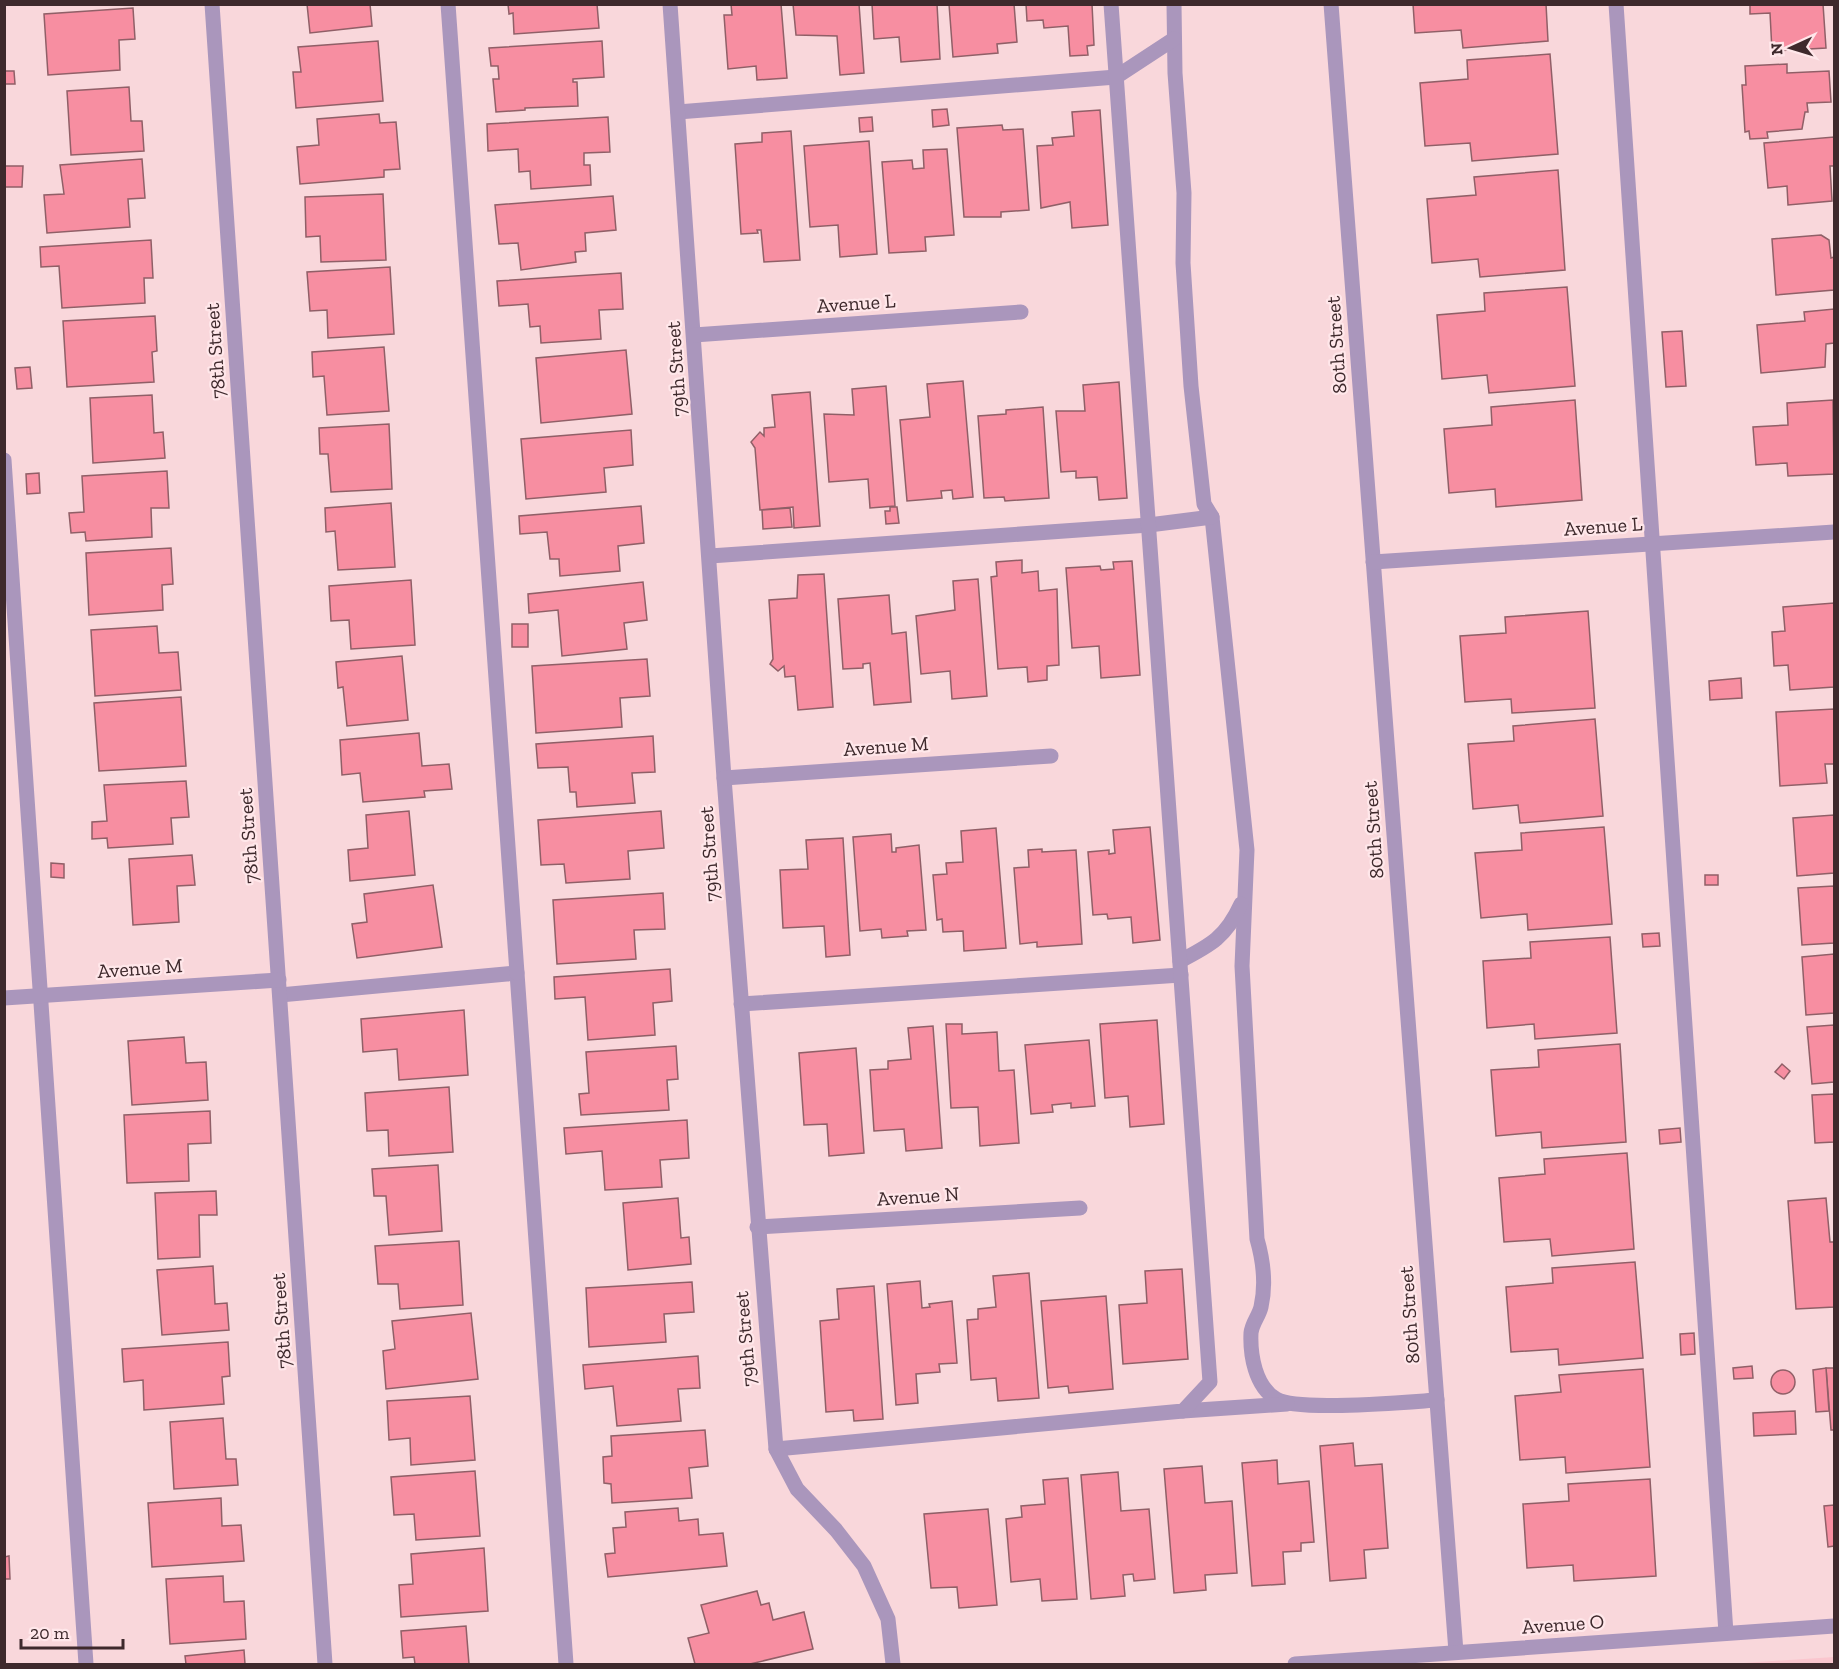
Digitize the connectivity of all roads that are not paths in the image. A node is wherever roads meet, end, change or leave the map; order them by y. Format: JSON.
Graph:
{"nodes":[{"id":1,"x":212,"y":4,"type":"edge"},
{"id":2,"x":448,"y":4,"type":"edge"},
{"id":3,"x":670,"y":4,"type":"edge"},
{"id":4,"x":1111,"y":4,"type":"edge"},
{"id":5,"x":1174,"y":4,"type":"edge"},
{"id":6,"x":1331,"y":4,"type":"edge"},
{"id":7,"x":1616,"y":4,"type":"edge"},
{"id":8,"x":1174,"y":39,"type":"junction"},
{"id":9,"x":1116,"y":77,"type":"junction"},
{"id":10,"x":678,"y":112,"type":"junction"},
{"id":11,"x":1021,"y":312,"type":"dead end"},
{"id":12,"x":694,"y":335,"type":"junction"},
{"id":13,"x":4,"y":460,"type":"edge"},
{"id":14,"x":1212,"y":517,"type":"junction"},
{"id":15,"x":1149,"y":525,"type":"junction"},
{"id":16,"x":1834,"y":532,"type":"edge"},
{"id":17,"x":1652,"y":544,"type":"junction"},
{"id":18,"x":710,"y":556,"type":"junction"},
{"id":19,"x":1373,"y":562,"type":"junction"},
{"id":20,"x":1051,"y":756,"type":"dead end"},
{"id":21,"x":724,"y":778,"type":"junction"},
{"id":22,"x":1244,"y":897,"type":"junction"},
{"id":23,"x":1180,"y":968,"type":"junction"},
{"id":24,"x":517,"y":973,"type":"junction"},
{"id":25,"x":280,"y":988,"type":"junction"},
{"id":26,"x":41,"y":996,"type":"junction"},
{"id":27,"x":4,"y":998,"type":"edge"},
{"id":28,"x":741,"y":1004,"type":"junction"},
{"id":29,"x":1080,"y":1208,"type":"dead end"},
{"id":30,"x":757,"y":1227,"type":"junction"},
{"id":31,"x":1437,"y":1400,"type":"junction"},
{"id":32,"x":1303,"y":1403,"type":"junction"},
{"id":33,"x":1183,"y":1411,"type":"junction"},
{"id":34,"x":776,"y":1449,"type":"junction"},
{"id":35,"x":1834,"y":1626,"type":"edge"},
{"id":36,"x":1726,"y":1633,"type":"junction"},
{"id":37,"x":1456,"y":1652,"type":"junction"},
{"id":38,"x":86,"y":1665,"type":"edge"},
{"id":39,"x":325,"y":1665,"type":"edge"},
{"id":40,"x":566,"y":1665,"type":"edge"},
{"id":41,"x":893,"y":1665,"type":"edge"},
{"id":42,"x":1295,"y":1665,"type":"edge"}],
"edges":[{"from":1,"to":25,"type":"street","name":"78th Street"},
{"from":2,"to":24,"type":"street"},
{"from":3,"to":10,"type":"street","name":"79th Street"},
{"from":4,"to":9,"type":"street"},
{"from":5,"to":8,"type":"street"},
{"from":6,"to":19,"type":"street","name":"80th Street"},
{"from":7,"to":17,"type":"street"},
{"from":8,"to":9,"type":"street"},
{"from":8,"to":14,"type":"street"},
{"from":9,"to":10,"type":"street"},
{"from":9,"to":15,"type":"street"},
{"from":10,"to":12,"type":"street","name":"79th Street"},
{"from":11,"to":12,"type":"street","name":"Avenue L"},
{"from":12,"to":18,"type":"street","name":"79th Street"},
{"from":13,"to":26,"type":"street"},
{"from":14,"to":15,"type":"street"},
{"from":14,"to":22,"type":"street"},
{"from":15,"to":18,"type":"street"},
{"from":15,"to":23,"type":"street"},
{"from":16,"to":17,"type":"street","name":"Avenue L"},
{"from":17,"to":19,"type":"street","name":"Avenue L"},
{"from":17,"to":36,"type":"street"},
{"from":18,"to":21,"type":"street","name":"79th Street"},
{"from":19,"to":31,"type":"street","name":"80th Street"},
{"from":20,"to":21,"type":"street","name":"Avenue M"},
{"from":21,"to":28,"type":"street","name":"79th Street"},
{"from":22,"to":23,"type":"street"},
{"from":22,"to":32,"type":"street"},
{"from":23,"to":28,"type":"street"},
{"from":23,"to":33,"type":"street"},
{"from":24,"to":25,"type":"street","name":"Avenue M"},
{"from":24,"to":40,"type":"street"},
{"from":25,"to":26,"type":"street","name":"Avenue M"},
{"from":25,"to":39,"type":"street","name":"78th Street"},
{"from":26,"to":27,"type":"street","name":"Avenue M"},
{"from":26,"to":38,"type":"street"},
{"from":28,"to":30,"type":"street","name":"79th Street"},
{"from":29,"to":30,"type":"street","name":"Avenue N"},
{"from":30,"to":34,"type":"street","name":"79th Street"},
{"from":31,"to":32,"type":"street"},
{"from":31,"to":37,"type":"street","name":"80th Street"},
{"from":32,"to":33,"type":"street"},
{"from":33,"to":34,"type":"street"},
{"from":34,"to":41,"type":"street","name":"79th Street"},
{"from":35,"to":36,"type":"street","name":"Avenue O"},
{"from":36,"to":37,"type":"street","name":"Avenue O"},
{"from":37,"to":42,"type":"street","name":"Avenue O"}]}
